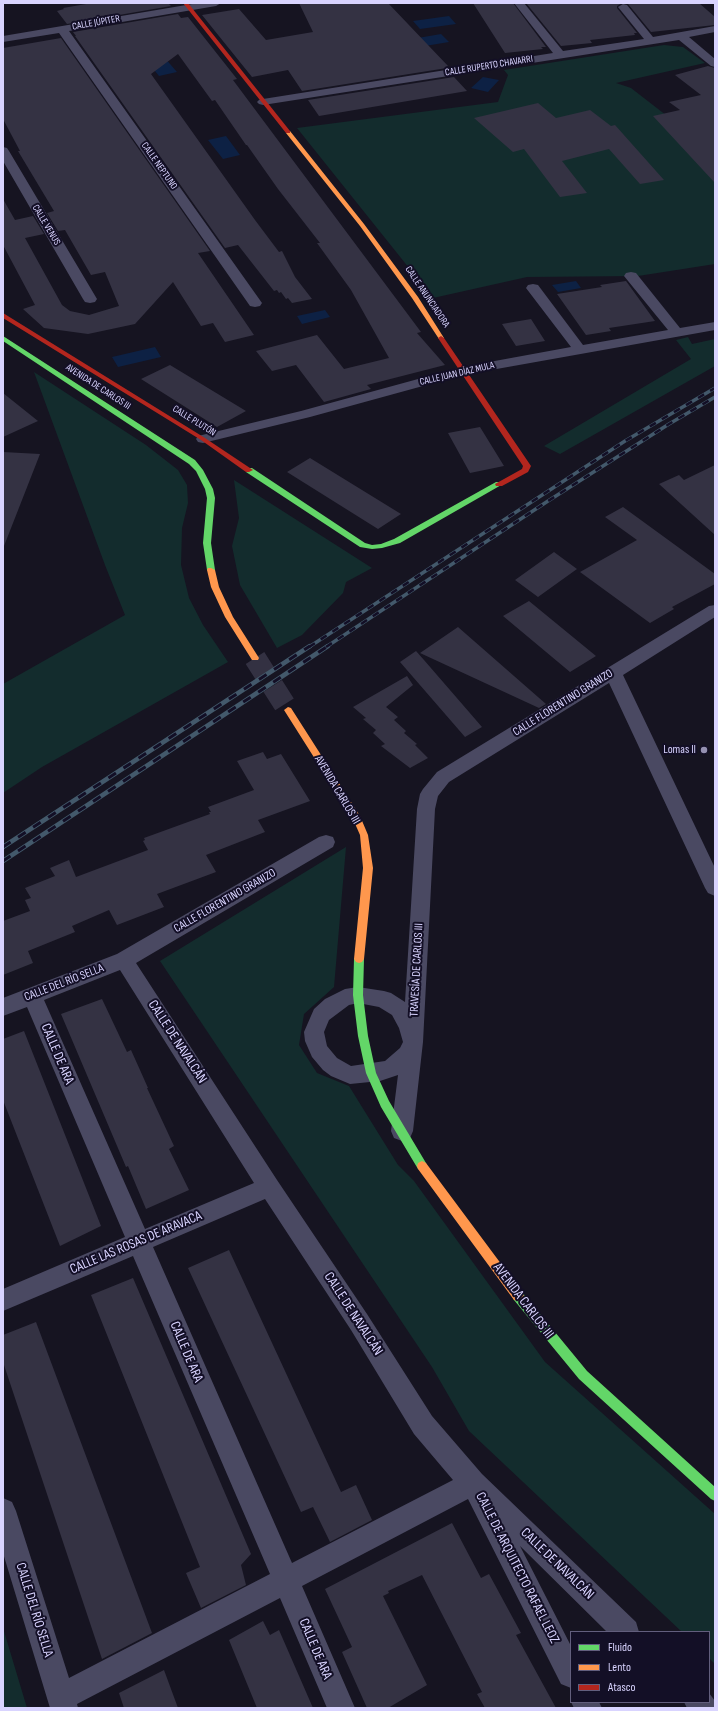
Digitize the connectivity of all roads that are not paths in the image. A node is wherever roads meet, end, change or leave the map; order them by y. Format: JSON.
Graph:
{"nodes":[{"id":1,"x":216,"y":3,"type":"edge"},
{"id":2,"x":519,"y":3,"type":"edge"},
{"id":3,"x":187,"y":5,"type":"edge"},
{"id":4,"x":623,"y":7,"type":"dead end"},
{"id":5,"x":62,"y":29,"type":"junction"},
{"id":6,"x":715,"y":29,"type":"edge"},
{"id":7,"x":681,"y":36,"type":"junction"},
{"id":8,"x":3,"y":39,"type":"edge"},
{"id":9,"x":651,"y":41,"type":"junction"},
{"id":10,"x":712,"y":41,"type":"dead end"},
{"id":11,"x":560,"y":54,"type":"junction"},
{"id":12,"x":715,"y":64,"type":"edge"},
{"id":13,"x":263,"y":102,"type":"junction"},
{"id":14,"x":3,"y":152,"type":"edge"},
{"id":15,"x":631,"y":276,"type":"dead end"},
{"id":16,"x":533,"y":288,"type":"dead end"},
{"id":17,"x":90,"y":299,"type":"dead end"},
{"id":18,"x":255,"y":303,"type":"dead end"},
{"id":19,"x":3,"y":315,"type":"edge"},
{"id":20,"x":715,"y":326,"type":"edge"},
{"id":21,"x":677,"y":333,"type":"junction"},
{"id":22,"x":3,"y":338,"type":"edge"},
{"id":23,"x":579,"y":349,"type":"junction"},
{"id":24,"x":462,"y":370,"type":"junction"},
{"id":25,"x":203,"y":439,"type":"junction"},
{"id":26,"x":372,"y":547,"type":"joint"},
{"id":27,"x":715,"y":610,"type":"edge"},
{"id":28,"x":255,"y":658,"type":"tunnel mouth"},
{"id":29,"x":612,"y":672,"type":"junction"},
{"id":30,"x":288,"y":710,"type":"tunnel mouth"},
{"id":31,"x":426,"y":809,"type":"joint"},
{"id":32,"x":326,"y":842,"type":"dead end"},
{"id":33,"x":715,"y":888,"type":"edge"},
{"id":34,"x":124,"y":960,"type":"junction"},
{"id":35,"x":358,"y":995,"type":"junction"},
{"id":36,"x":32,"y":996,"type":"junction"},
{"id":37,"x":3,"y":1007,"type":"edge"},
{"id":38,"x":413,"y":1042,"type":"junction"},
{"id":39,"x":371,"y":1073,"type":"junction"},
{"id":40,"x":402,"y":1131,"type":"junction"},
{"id":41,"x":269,"y":1186,"type":"junction"},
{"id":42,"x":139,"y":1242,"type":"junction"},
{"id":43,"x":3,"y":1300,"type":"edge"},
{"id":44,"x":474,"y":1483,"type":"junction"},
{"id":45,"x":715,"y":1495,"type":"edge"},
{"id":46,"x":3,"y":1511,"type":"edge"},
{"id":47,"x":285,"y":1580,"type":"junction"},
{"id":48,"x":625,"y":1631,"type":"edge"},
{"id":49,"x":570,"y":1672,"type":"edge"},
{"id":50,"x":62,"y":1702,"type":"edge"},
{"id":51,"x":340,"y":1708,"type":"edge"}],
"edges":[{"from":1,"to":3,"type":"street","name":"CALLE JÚPITER"},
{"from":2,"to":11,"type":"street"},
{"from":3,"to":5,"type":"street","name":"CALLE JÚPITER"},
{"from":3,"to":13,"type":"street","name":"CALLE ANUNCIADORA"},
{"from":4,"to":9,"type":"street"},
{"from":5,"to":8,"type":"street","name":"CALLE JÚPITER"},
{"from":5,"to":18,"type":"street","name":"CALLE NEPTUNO"},
{"from":6,"to":7,"type":"street","name":"CALLE RUPERTO CHAVARRI"},
{"from":7,"to":9,"type":"street","name":"CALLE RUPERTO CHAVARRI"},
{"from":7,"to":10,"type":"street"},
{"from":7,"to":12,"type":"street"},
{"from":9,"to":11,"type":"street","name":"CALLE RUPERTO CHAVARRI"},
{"from":11,"to":13,"type":"street","name":"CALLE RUPERTO CHAVARRI"},
{"from":13,"to":24,"type":"street","name":"CALLE ANUNCIADORA"},
{"from":14,"to":17,"type":"street","name":"CALLE VENUS"},
{"from":15,"to":21,"type":"street"},
{"from":16,"to":23,"type":"street"},
{"from":19,"to":25,"type":"street","name":"CALLE PLUTÓN"},
{"from":20,"to":21,"type":"street","name":"CALLE JUAN DÍAZ MULA"},
{"from":21,"to":23,"type":"street","name":"CALLE JUAN DÍAZ MULA"},
{"from":22,"to":28,"type":"street","name":"AVENIDA DE CARLOS III"},
{"from":23,"to":24,"type":"street","name":"CALLE JUAN DÍAZ MULA"},
{"from":24,"to":25,"type":"street","name":"CALLE JUAN DÍAZ MULA"},
{"from":24,"to":26,"type":"street","name":"CALLE ANUNCIADORA"},
{"from":25,"to":26,"type":"street","name":"CALLE PLUTÓN"},
{"from":27,"to":29,"type":"street","name":"CALLE FLORENTINO GRANIZO"},
{"from":29,"to":31,"type":"street","name":"CALLE FLORENTINO GRANIZO"},
{"from":29,"to":33,"type":"street"},
{"from":30,"to":35,"type":"street","name":"AVENIDA CARLOS III"},
{"from":31,"to":38,"type":"street","name":"TRAVESÍA DE CARLOS III"},
{"from":32,"to":34,"type":"street","name":"CALLE FLORENTINO GRANIZO"},
{"from":34,"to":36,"type":"street","name":"CALLE DEL RÍO SELLA"},
{"from":34,"to":41,"type":"street","name":"CALLE DE NAVALCÁN"},
{"from":35,"to":38,"type":"street"},
{"from":35,"to":39,"type":"street","name":"AVENIDA CARLOS III"},
{"from":35,"to":39,"type":"street"},
{"from":36,"to":37,"type":"street","name":"CALLE DEL RÍO SELLA"},
{"from":36,"to":42,"type":"street","name":"CALLE DE ARA"},
{"from":38,"to":39,"type":"street"},
{"from":38,"to":40,"type":"street","name":"TRAVESÍA DE CARLOS III"},
{"from":39,"to":40,"type":"street","name":"AVENIDA CARLOS III"},
{"from":40,"to":45,"type":"street","name":"AVENIDA CARLOS III"},
{"from":41,"to":42,"type":"street","name":"CALLE LAS ROSAS DE ARAVACA"},
{"from":41,"to":44,"type":"street","name":"CALLE DE NAVALCÁN"},
{"from":42,"to":43,"type":"street","name":"CALLE LAS ROSAS DE ARAVACA"},
{"from":42,"to":47,"type":"street","name":"CALLE DE ARA"},
{"from":44,"to":47,"type":"street"},
{"from":44,"to":48,"type":"street","name":"CALLE DE NAVALCÁN"},
{"from":44,"to":49,"type":"street","name":"CALLE DE ARQUITECTO RAFAEL LEOZ"},
{"from":46,"to":50,"type":"street","name":"CALLE DEL RÍO SELLA"},
{"from":47,"to":50,"type":"street"},
{"from":47,"to":51,"type":"street","name":"CALLE DE ARA"}]}
